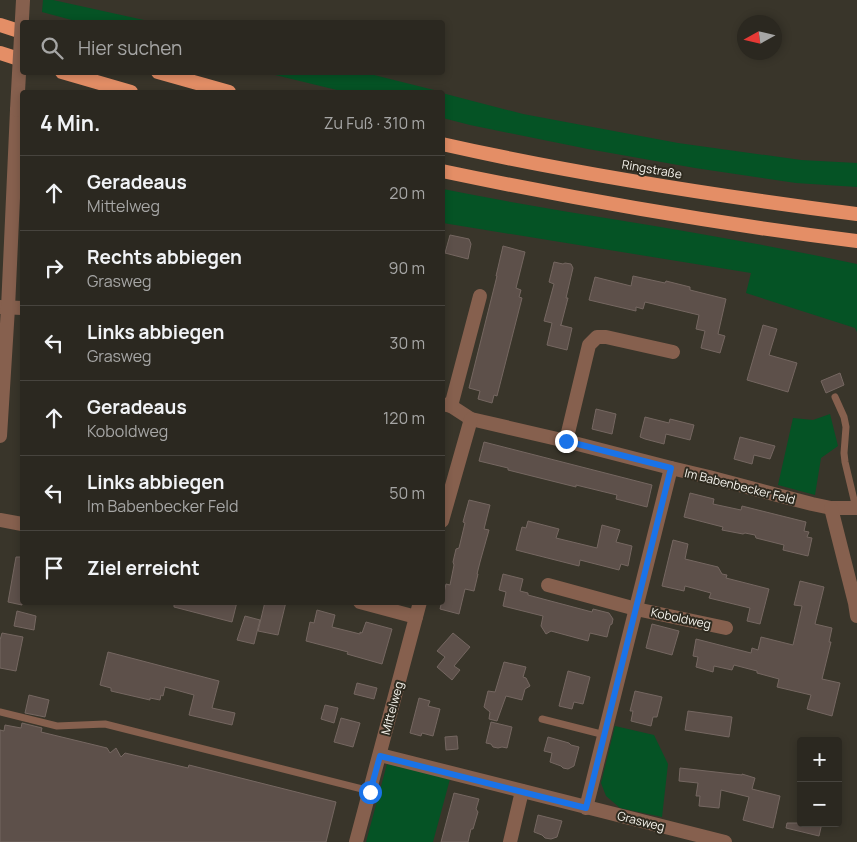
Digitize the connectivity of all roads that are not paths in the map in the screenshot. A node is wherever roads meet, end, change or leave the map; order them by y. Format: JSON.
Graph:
{"nodes":[{"id":1,"x":23,"y":0,"type":"edge"},
{"id":2,"x":22,"y":20,"type":"edge"},
{"id":3,"x":0,"y":25,"type":"edge"},
{"id":4,"x":20,"y":31,"type":"edge"},
{"id":5,"x":0,"y":53,"type":"edge"},
{"id":6,"x":20,"y":55,"type":"edge"},
{"id":7,"x":20,"y":59,"type":"edge"},
{"id":8,"x":72,"y":75,"type":"edge"},
{"id":9,"x":169,"y":75,"type":"edge"},
{"id":10,"x":124,"y":90,"type":"edge"},
{"id":11,"x":222,"y":90,"type":"edge"},
{"id":12,"x":445,"y":145,"type":"edge"},
{"id":13,"x":445,"y":172,"type":"edge"},
{"id":14,"x":18,"y":175,"type":"edge"},
{"id":15,"x":857,"y":214,"type":"edge"},
{"id":16,"x":857,"y":241,"type":"edge"},
{"id":17,"x":480,"y":296,"type":"dead end"},
{"id":18,"x":4,"y":308,"type":"edge"},
{"id":19,"x":20,"y":308,"type":"edge"},
{"id":20,"x":673,"y":352,"type":"dead end"},
{"id":21,"x":835,"y":397,"type":"dead end"},
{"id":22,"x":447,"y":405,"type":"edge"},
{"id":23,"x":471,"y":419,"type":"junction"},
{"id":24,"x":0,"y":436,"type":"edge"},
{"id":25,"x":566,"y":441,"type":"junction"},
{"id":26,"x":671,"y":468,"type":"junction"},
{"id":27,"x":831,"y":508,"type":"junction"},
{"id":28,"x":857,"y":508,"type":"edge"},
{"id":29,"x":445,"y":510,"type":"edge"},
{"id":30,"x":0,"y":520,"type":"edge"},
{"id":31,"x":20,"y":524,"type":"edge"},
{"id":32,"x":548,"y":585,"type":"dead end"},
{"id":33,"x":371,"y":605,"type":"edge"},
{"id":34,"x":419,"y":605,"type":"edge"},
{"id":35,"x":636,"y":609,"type":"junction"},
{"id":36,"x":857,"y":616,"type":"edge"},
{"id":37,"x":416,"y":617,"type":"junction"},
{"id":38,"x":726,"y":628,"type":"dead end"},
{"id":39,"x":0,"y":712,"type":"edge"},
{"id":40,"x":542,"y":719,"type":"dead end"},
{"id":41,"x":605,"y":734,"type":"junction"},
{"id":42,"x":380,"y":756,"type":"junction"},
{"id":43,"x":522,"y":791,"type":"junction"},
{"id":44,"x":370,"y":792,"type":"junction"},
{"id":45,"x":586,"y":808,"type":"junction"},
{"id":46,"x":356,"y":842,"type":"edge"},
{"id":47,"x":510,"y":842,"type":"edge"},
{"id":48,"x":725,"y":842,"type":"edge"}],
"edges":[{"from":1,"to":2,"type":"street","bridge":true},
{"from":3,"to":4,"type":"highway"},
{"from":5,"to":7,"type":"highway"},
{"from":6,"to":14,"type":"street","bridge":true},
{"from":8,"to":10,"type":"highway"},
{"from":9,"to":11,"type":"highway"},
{"from":12,"to":15,"type":"highway","name":"Ringstraße"},
{"from":13,"to":16,"type":"highway"},
{"from":14,"to":18,"type":"street"},
{"from":17,"to":22,"type":"street","name":"Im Babenbecker Feld"},
{"from":18,"to":19,"type":"street"},
{"from":18,"to":24,"type":"street"},
{"from":20,"to":25,"type":"street"},
{"from":21,"to":28,"type":"lane"},
{"from":22,"to":23,"type":"street","name":"Im Babenbecker Feld"},
{"from":23,"to":25,"type":"street","name":"Im Babenbecker Feld"},
{"from":23,"to":29,"type":"street"},
{"from":25,"to":26,"type":"street","name":"Im Babenbecker Feld"},
{"from":26,"to":27,"type":"street","name":"Im Babenbecker Feld"},
{"from":26,"to":35,"type":"street","name":"Koboldweg"},
{"from":27,"to":28,"type":"street","name":"Im Babenbecker Feld"},
{"from":27,"to":36,"type":"street"},
{"from":30,"to":31,"type":"street"},
{"from":32,"to":35,"type":"street","name":"Koboldweg"},
{"from":33,"to":37,"type":"street"},
{"from":34,"to":37,"type":"street","name":"Mittelweg"},
{"from":35,"to":38,"type":"street","name":"Koboldweg"},
{"from":35,"to":41,"type":"street","name":"Koboldweg"},
{"from":37,"to":42,"type":"street","name":"Mittelweg"},
{"from":39,"to":44,"type":"lane"},
{"from":40,"to":41,"type":"lane"},
{"from":41,"to":45,"type":"street"},
{"from":42,"to":43,"type":"street","name":"Grasweg"},
{"from":42,"to":44,"type":"street","name":"Mittelweg"},
{"from":43,"to":45,"type":"street","name":"Grasweg"},
{"from":43,"to":47,"type":"street"},
{"from":44,"to":46,"type":"street","name":"Mittelweg"},
{"from":45,"to":48,"type":"street","name":"Grasweg"}]}
